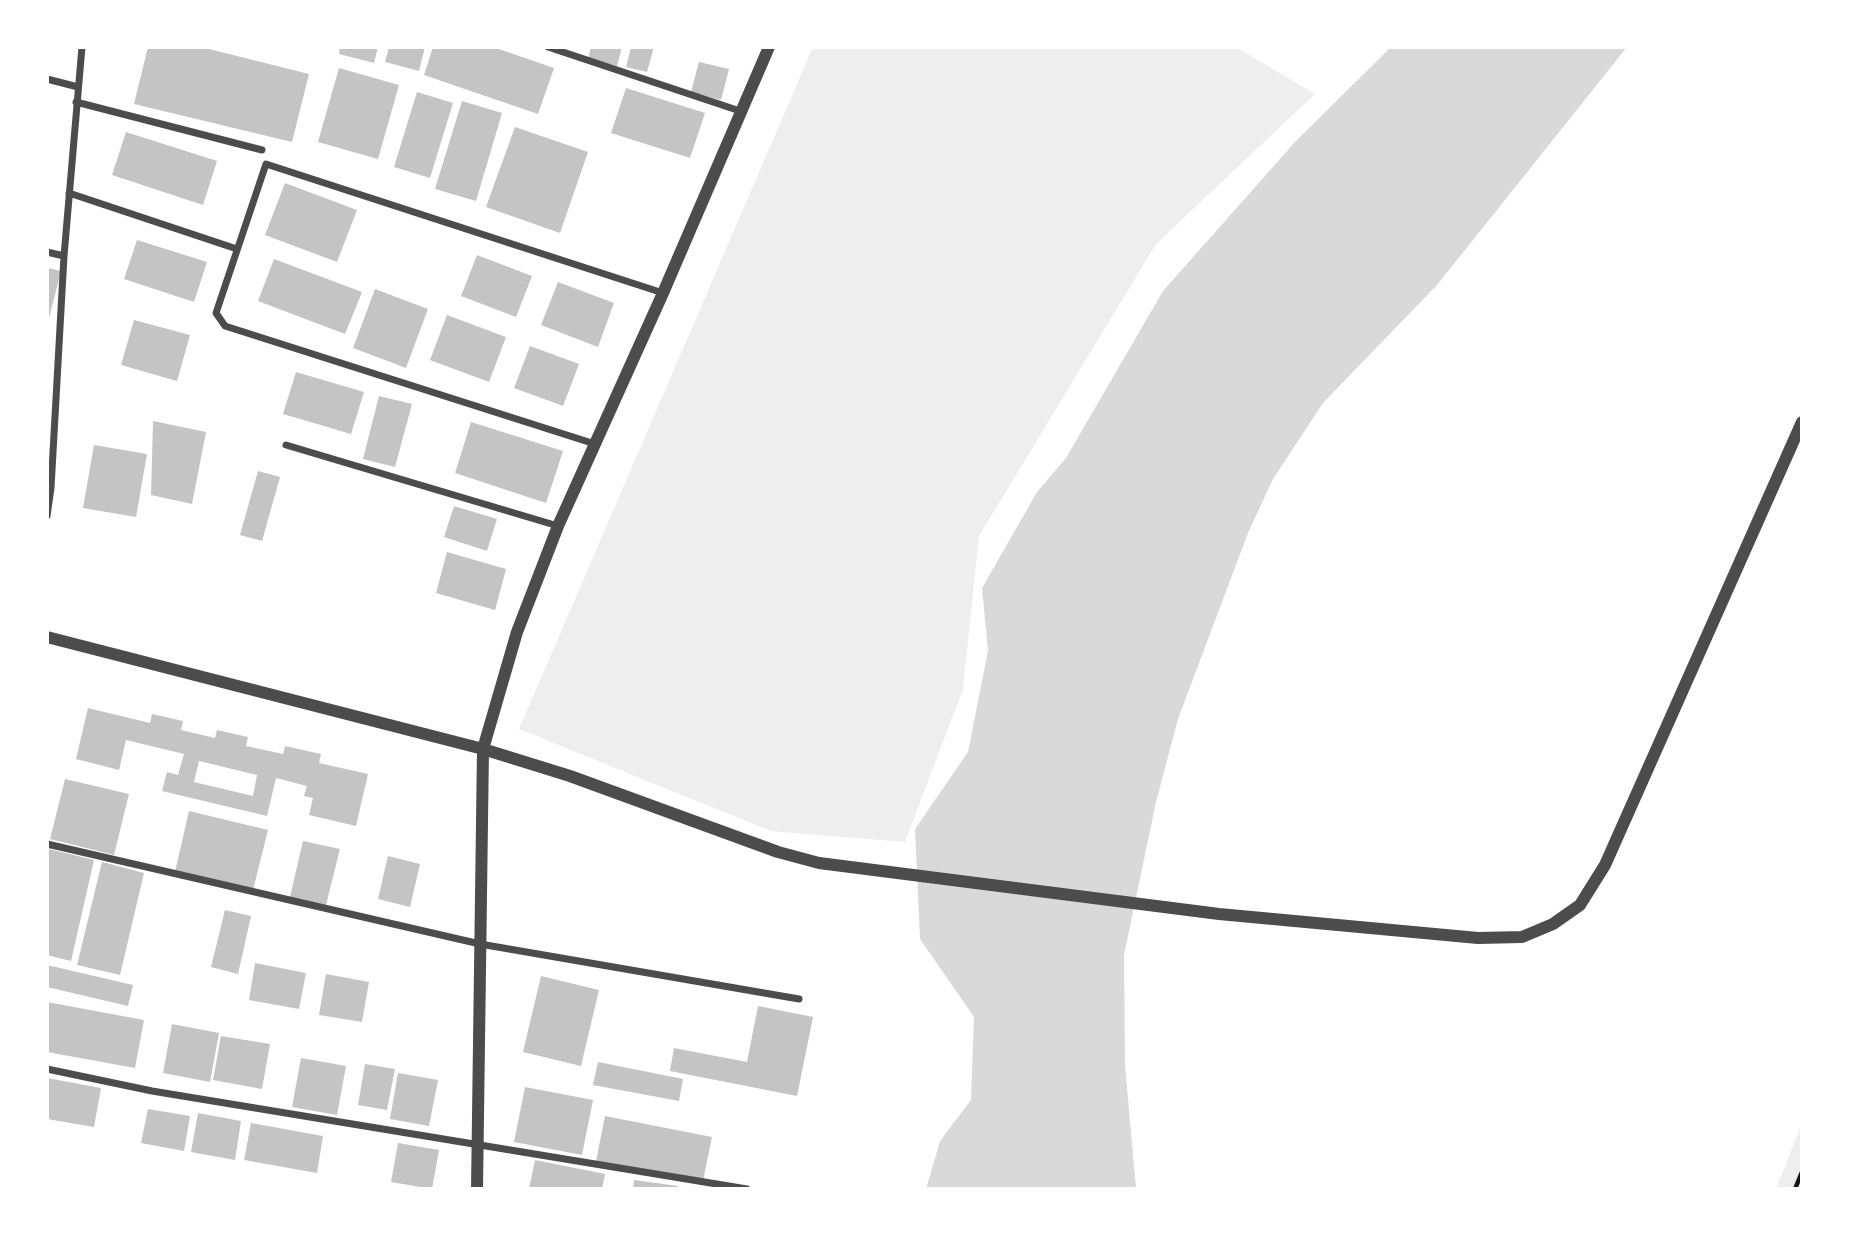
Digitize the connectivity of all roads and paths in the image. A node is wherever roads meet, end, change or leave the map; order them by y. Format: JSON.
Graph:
{"nodes":[{"id":1,"x":82,"y":47,"type":"edge"},
{"id":2,"x":548,"y":47,"type":"edge"},
{"id":3,"x":769,"y":47,"type":"edge"},
{"id":4,"x":47,"y":79,"type":"edge"},
{"id":5,"x":78,"y":87,"type":"junction"},
{"id":6,"x":76,"y":102,"type":"junction"},
{"id":7,"x":743,"y":112,"type":"junction"},
{"id":8,"x":262,"y":150,"type":"dead end"},
{"id":9,"x":69,"y":192,"type":"junction"},
{"id":10,"x":237,"y":249,"type":"junction"},
{"id":11,"x":47,"y":252,"type":"edge"},
{"id":12,"x":64,"y":256,"type":"junction"},
{"id":13,"x":663,"y":293,"type":"junction"},
{"id":14,"x":1802,"y":422,"type":"edge"},
{"id":15,"x":596,"y":444,"type":"junction"},
{"id":16,"x":286,"y":445,"type":"dead end"},
{"id":17,"x":49,"y":487,"type":"edge"},
{"id":18,"x":47,"y":516,"type":"edge"},
{"id":19,"x":558,"y":526,"type":"junction"},
{"id":20,"x":47,"y":637,"type":"edge"},
{"id":21,"x":482,"y":749,"type":"junction"},
{"id":22,"x":47,"y":844,"type":"edge"},
{"id":23,"x":480,"y":944,"type":"junction"},
{"id":24,"x":799,"y":999,"type":"dead end"},
{"id":25,"x":47,"y":1069,"type":"edge"},
{"id":26,"x":477,"y":1146,"type":"junction"},
{"id":27,"x":1802,"y":1172,"type":"edge"},
{"id":28,"x":477,"y":1189,"type":"edge"},
{"id":29,"x":747,"y":1189,"type":"edge"},
{"id":30,"x":1795,"y":1189,"type":"edge"}],
"edges":[{"from":1,"to":5,"type":"street"},
{"from":2,"to":7,"type":"street"},
{"from":3,"to":7,"type":"street"},
{"from":4,"to":5,"type":"street"},
{"from":5,"to":6,"type":"street"},
{"from":6,"to":8,"type":"street"},
{"from":6,"to":9,"type":"street"},
{"from":7,"to":13,"type":"street"},
{"from":9,"to":10,"type":"street"},
{"from":9,"to":12,"type":"street"},
{"from":10,"to":13,"type":"street"},
{"from":10,"to":15,"type":"street"},
{"from":11,"to":12,"type":"street"},
{"from":12,"to":17,"type":"street"},
{"from":13,"to":15,"type":"street"},
{"from":14,"to":21,"type":"street"},
{"from":15,"to":19,"type":"street"},
{"from":16,"to":19,"type":"street"},
{"from":17,"to":18,"type":"street"},
{"from":19,"to":21,"type":"street"},
{"from":20,"to":21,"type":"street"},
{"from":21,"to":23,"type":"street"},
{"from":22,"to":23,"type":"street"},
{"from":23,"to":24,"type":"street"},
{"from":23,"to":26,"type":"street"},
{"from":25,"to":26,"type":"street"},
{"from":26,"to":28,"type":"street"},
{"from":26,"to":29,"type":"street"},
{"from":27,"to":30,"type":"path"}]}
